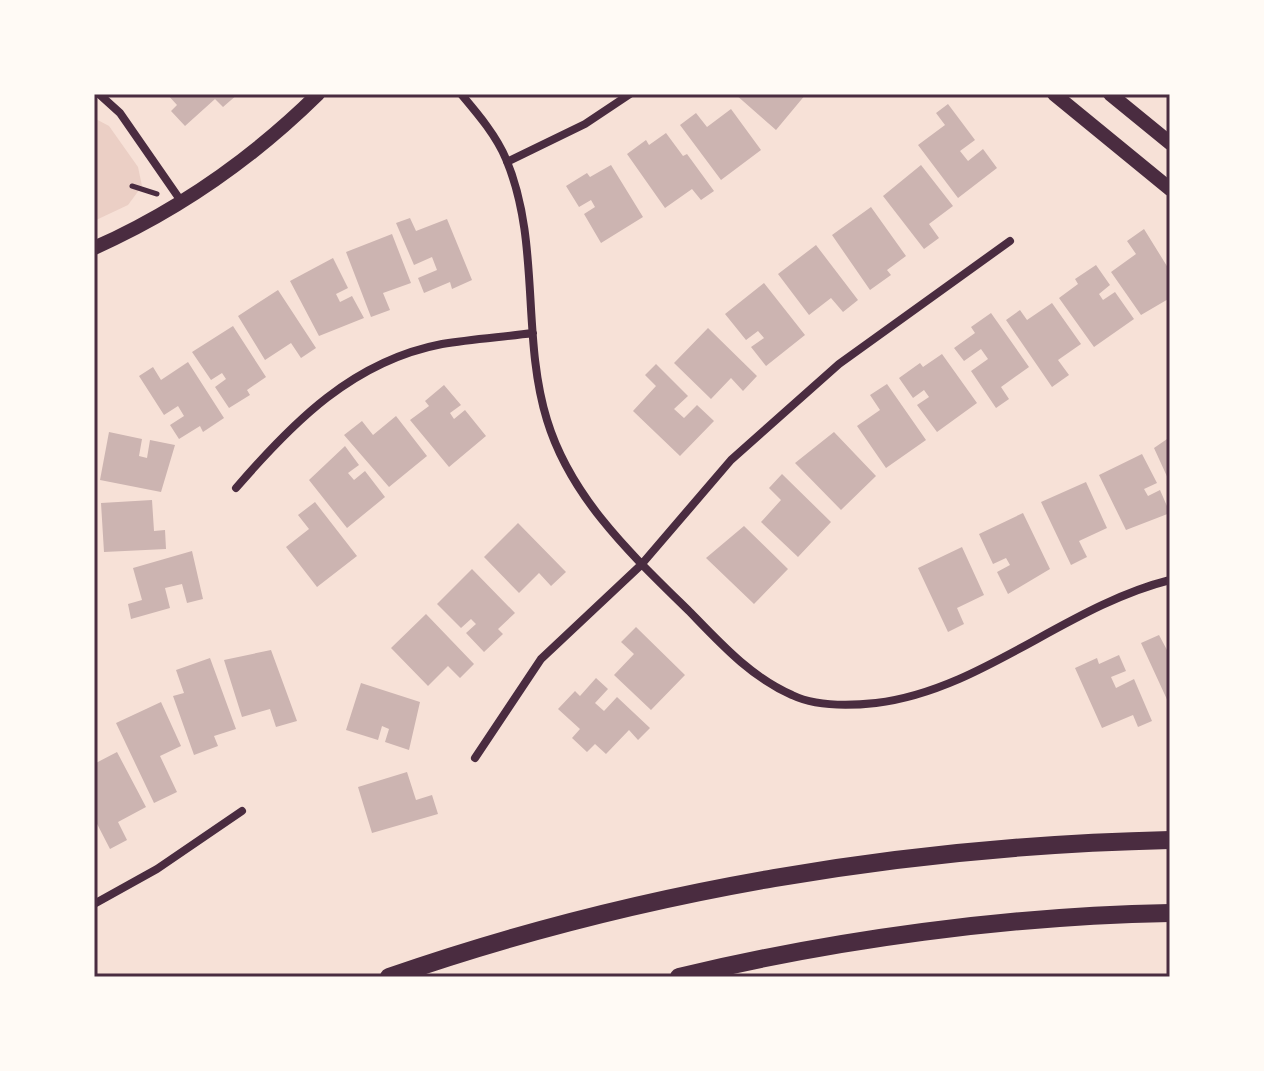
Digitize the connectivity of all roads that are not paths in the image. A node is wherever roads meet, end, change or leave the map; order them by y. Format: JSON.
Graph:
{"nodes":[{"id":1,"x":99,"y":94,"type":"edge"},
{"id":2,"x":318,"y":94,"type":"edge"},
{"id":3,"x":461,"y":94,"type":"edge"},
{"id":4,"x":630,"y":94,"type":"edge"},
{"id":5,"x":1054,"y":94,"type":"edge"},
{"id":6,"x":1110,"y":94,"type":"edge"},
{"id":7,"x":1170,"y":143,"type":"edge"},
{"id":8,"x":507,"y":162,"type":"junction"},
{"id":9,"x":1170,"y":189,"type":"edge"},
{"id":10,"x":181,"y":201,"type":"junction"},
{"id":11,"x":1010,"y":241,"type":"dead end"},
{"id":12,"x":94,"y":248,"type":"edge"},
{"id":13,"x":533,"y":333,"type":"junction"},
{"id":14,"x":236,"y":488,"type":"dead end"},
{"id":15,"x":641,"y":565,"type":"junction"},
{"id":16,"x":1170,"y":580,"type":"edge"},
{"id":17,"x":475,"y":758,"type":"dead end"},
{"id":18,"x":242,"y":811,"type":"dead end"},
{"id":19,"x":1170,"y":840,"type":"edge"},
{"id":20,"x":94,"y":904,"type":"edge"},
{"id":21,"x":1170,"y":913,"type":"edge"},
{"id":22,"x":389,"y":977,"type":"edge"},
{"id":23,"x":679,"y":977,"type":"edge"}],
"edges":[{"from":1,"to":10,"type":"street"},
{"from":2,"to":10,"type":"street"},
{"from":3,"to":8,"type":"street"},
{"from":4,"to":8,"type":"street"},
{"from":5,"to":9,"type":"street"},
{"from":6,"to":7,"type":"street"},
{"from":8,"to":13,"type":"street"},
{"from":10,"to":12,"type":"street"},
{"from":11,"to":15,"type":"street"},
{"from":13,"to":14,"type":"street"},
{"from":13,"to":15,"type":"street"},
{"from":15,"to":16,"type":"street"},
{"from":15,"to":17,"type":"street"},
{"from":18,"to":20,"type":"street"},
{"from":19,"to":22,"type":"main road"},
{"from":21,"to":23,"type":"main road"}]}
